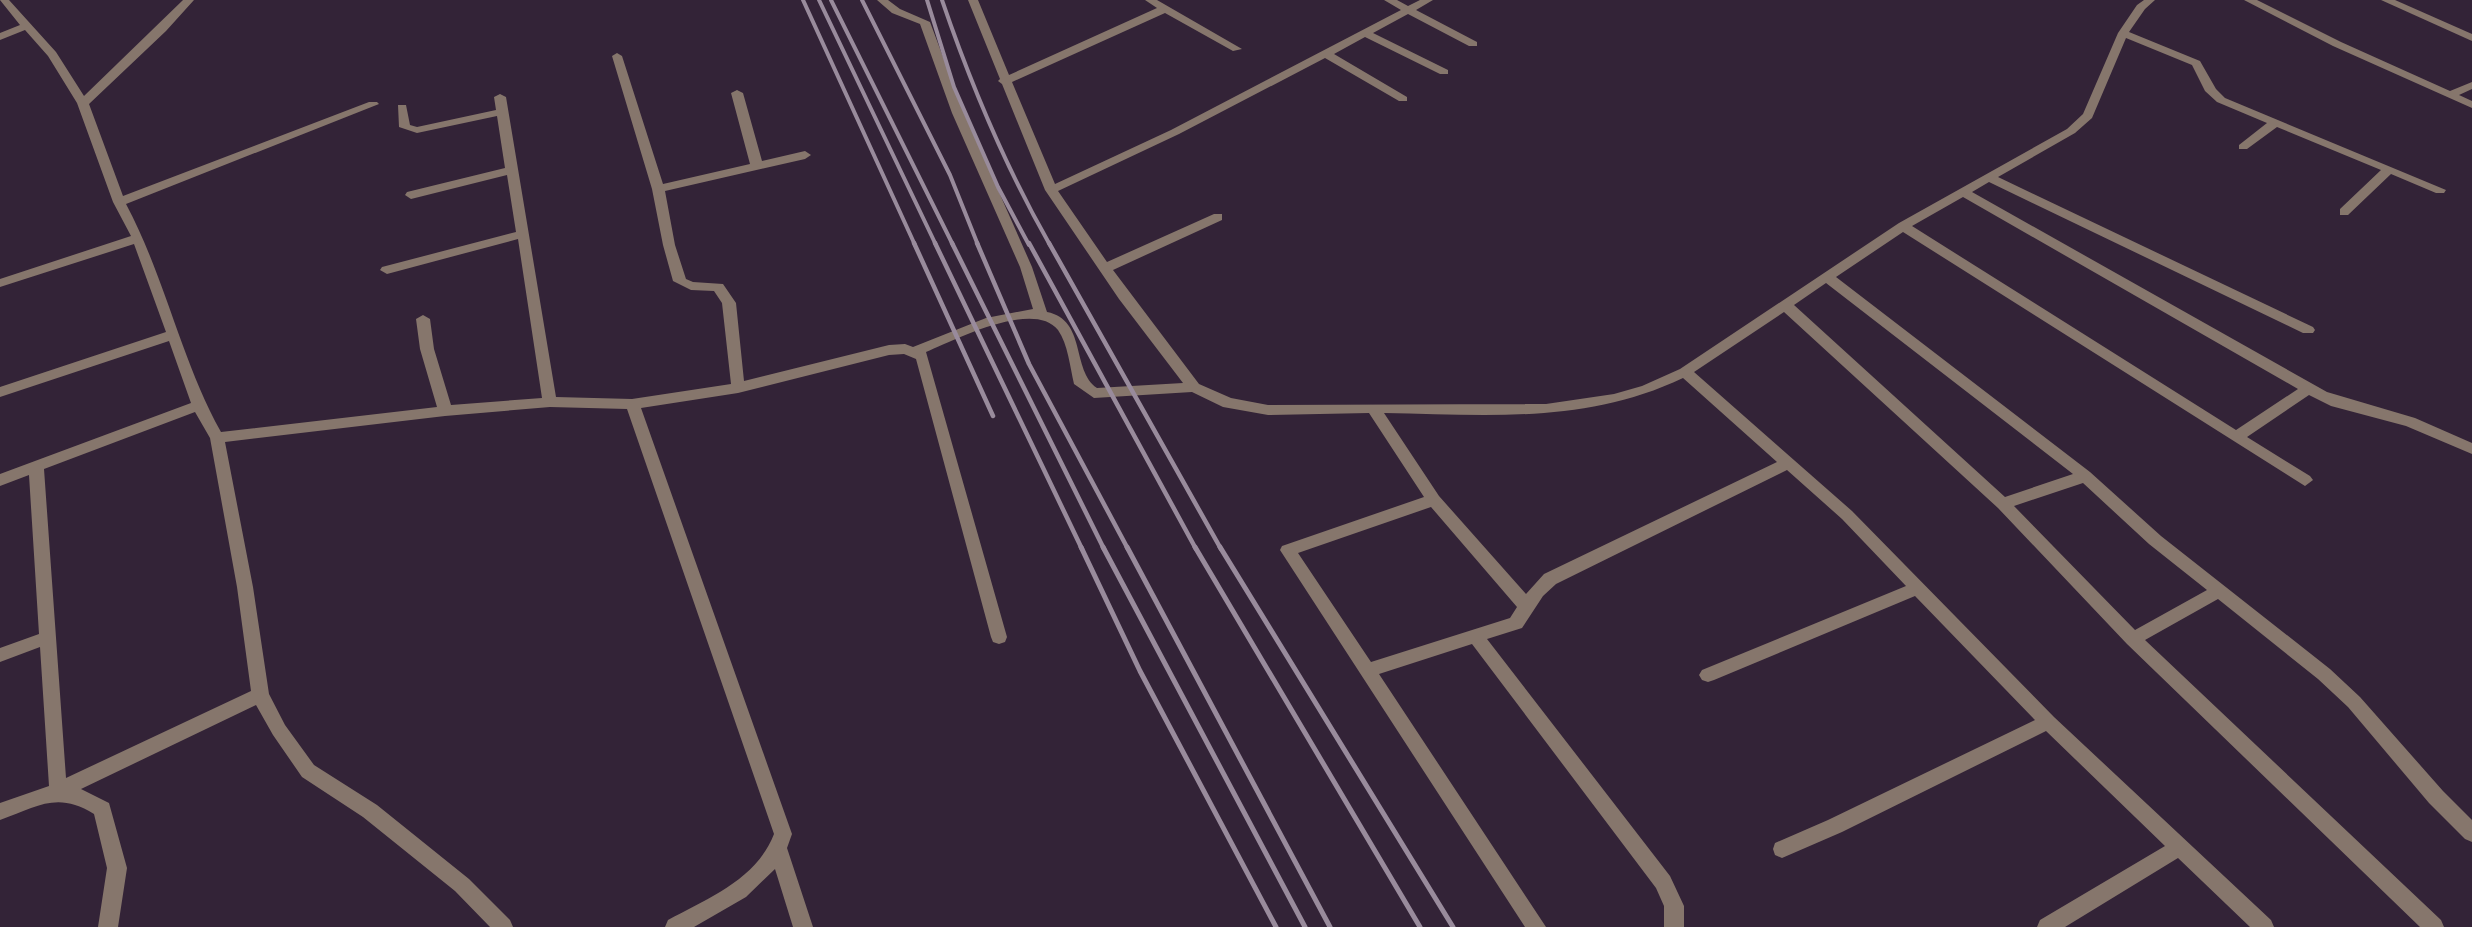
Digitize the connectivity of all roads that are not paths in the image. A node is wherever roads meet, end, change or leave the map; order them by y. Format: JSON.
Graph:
{"nodes":[{"id":1,"x":3,"y":0,"type":"edge"},
{"id":2,"x":189,"y":0,"type":"edge"},
{"id":3,"x":882,"y":0,"type":"edge"},
{"id":4,"x":973,"y":0,"type":"edge"},
{"id":5,"x":1150,"y":0,"type":"edge"},
{"id":6,"x":1389,"y":0,"type":"edge"},
{"id":7,"x":1428,"y":0,"type":"edge"},
{"id":8,"x":2150,"y":0,"type":"edge"},
{"id":9,"x":2248,"y":0,"type":"edge"},
{"id":10,"x":2386,"y":0,"type":"edge"},
{"id":11,"x":1164,"y":9,"type":"junction"},
{"id":12,"x":1407,"y":10,"type":"junction"},
{"id":13,"x":26,"y":26,"type":"junction"},
{"id":14,"x":1364,"y":32,"type":"junction"},
{"id":15,"x":2122,"y":33,"type":"junction"},
{"id":16,"x":0,"y":37,"type":"edge"},
{"id":17,"x":2472,"y":38,"type":"edge"},
{"id":18,"x":1473,"y":44,"type":"dead end"},
{"id":19,"x":1237,"y":49,"type":"dead end"},
{"id":20,"x":1325,"y":53,"type":"junction"},
{"id":21,"x":617,"y":56,"type":"dead end"},
{"id":22,"x":1444,"y":72,"type":"dead end"},
{"id":23,"x":1004,"y":81,"type":"junction"},
{"id":24,"x":2472,"y":85,"type":"edge"},
{"id":25,"x":737,"y":93,"type":"dead end"},
{"id":26,"x":2450,"y":95,"type":"junction"},
{"id":27,"x":500,"y":97,"type":"dead end"},
{"id":28,"x":1403,"y":99,"type":"dead end"},
{"id":29,"x":83,"y":103,"type":"junction"},
{"id":30,"x":373,"y":104,"type":"dead end"},
{"id":31,"x":2472,"y":105,"type":"edge"},
{"id":32,"x":402,"y":107,"type":"dead end"},
{"id":33,"x":502,"y":112,"type":"junction"},
{"id":34,"x":2276,"y":123,"type":"junction"},
{"id":35,"x":2244,"y":147,"type":"dead end"},
{"id":36,"x":805,"y":155,"type":"dead end"},
{"id":37,"x":757,"y":166,"type":"junction"},
{"id":38,"x":2389,"y":169,"type":"junction"},
{"id":39,"x":511,"y":170,"type":"junction"},
{"id":40,"x":1990,"y":178,"type":"junction"},
{"id":41,"x":658,"y":189,"type":"junction"},
{"id":42,"x":1052,"y":190,"type":"junction"},
{"id":43,"x":2440,"y":190,"type":"dead end"},
{"id":44,"x":1965,"y":193,"type":"junction"},
{"id":45,"x":411,"y":195,"type":"dead end"},
{"id":46,"x":119,"y":202,"type":"junction"},
{"id":47,"x":2344,"y":212,"type":"dead end"},
{"id":48,"x":1218,"y":217,"type":"dead end"},
{"id":49,"x":1902,"y":226,"type":"junction"},
{"id":50,"x":522,"y":234,"type":"junction"},
{"id":51,"x":138,"y":238,"type":"junction"},
{"id":52,"x":1106,"y":268,"type":"junction"},
{"id":53,"x":387,"y":270,"type":"dead end"},
{"id":54,"x":1828,"y":278,"type":"junction"},
{"id":55,"x":0,"y":283,"type":"edge"},
{"id":56,"x":1785,"y":305,"type":"junction"},
{"id":57,"x":1041,"y":314,"type":"junction"},
{"id":58,"x":423,"y":319,"type":"dead end"},
{"id":59,"x":2308,"y":330,"type":"dead end"},
{"id":60,"x":172,"y":335,"type":"junction"},
{"id":61,"x":915,"y":352,"type":"junction"},
{"id":62,"x":1685,"y":372,"type":"junction"},
{"id":63,"x":1194,"y":387,"type":"junction"},
{"id":64,"x":738,"y":388,"type":"junction"},
{"id":65,"x":2309,"y":388,"type":"junction"},
{"id":66,"x":0,"y":392,"type":"edge"},
{"id":67,"x":550,"y":402,"type":"junction"},
{"id":68,"x":632,"y":404,"type":"junction"},
{"id":69,"x":199,"y":405,"type":"junction"},
{"id":70,"x":1373,"y":408,"type":"junction"},
{"id":71,"x":445,"y":411,"type":"junction"},
{"id":72,"x":2236,"y":437,"type":"junction"},
{"id":73,"x":217,"y":438,"type":"junction"},
{"id":74,"x":2472,"y":449,"type":"edge"},
{"id":75,"x":1788,"y":464,"type":"junction"},
{"id":76,"x":36,"y":466,"type":"junction"},
{"id":77,"x":2085,"y":476,"type":"junction"},
{"id":78,"x":0,"y":480,"type":"edge"},
{"id":79,"x":2305,"y":480,"type":"dead end"},
{"id":80,"x":1434,"y":500,"type":"junction"},
{"id":81,"x":2003,"y":504,"type":"junction"},
{"id":82,"x":1917,"y":588,"type":"junction"},
{"id":83,"x":2219,"y":591,"type":"junction"},
{"id":84,"x":1528,"y":608,"type":"junction"},
{"id":85,"x":49,"y":637,"type":"junction"},
{"id":86,"x":999,"y":637,"type":"dead end"},
{"id":87,"x":1476,"y":637,"type":"junction"},
{"id":88,"x":2133,"y":639,"type":"junction"},
{"id":89,"x":0,"y":656,"type":"edge"},
{"id":90,"x":1367,"y":670,"type":"junction"},
{"id":91,"x":1708,"y":675,"type":"dead end"},
{"id":92,"x":260,"y":695,"type":"junction"},
{"id":93,"x":2048,"y":722,"type":"junction"},
{"id":94,"x":58,"y":790,"type":"junction"},
{"id":95,"x":0,"y":812,"type":"edge"},
{"id":96,"x":2472,"y":833,"type":"edge"},
{"id":97,"x":2180,"y":847,"type":"junction"},
{"id":98,"x":1782,"y":849,"type":"dead end"},
{"id":99,"x":779,"y":851,"type":"junction"},
{"id":100,"x":108,"y":927,"type":"edge"},
{"id":101,"x":503,"y":927,"type":"edge"},
{"id":102,"x":675,"y":927,"type":"edge"},
{"id":103,"x":803,"y":927,"type":"edge"},
{"id":104,"x":1536,"y":927,"type":"edge"},
{"id":105,"x":1674,"y":927,"type":"edge"},
{"id":106,"x":2047,"y":927,"type":"edge"},
{"id":107,"x":2264,"y":927,"type":"edge"},
{"id":108,"x":2434,"y":927,"type":"edge"}],
"edges":[{"from":1,"to":13,"type":"street"},
{"from":2,"to":29,"type":"street"},
{"from":3,"to":57,"type":"street"},
{"from":4,"to":23,"type":"street"},
{"from":5,"to":11,"type":"street"},
{"from":6,"to":12,"type":"street"},
{"from":7,"to":12,"type":"street"},
{"from":8,"to":15,"type":"street"},
{"from":9,"to":26,"type":"street"},
{"from":10,"to":17,"type":"street"},
{"from":11,"to":19,"type":"street"},
{"from":11,"to":23,"type":"street"},
{"from":12,"to":14,"type":"street"},
{"from":12,"to":18,"type":"street"},
{"from":13,"to":16,"type":"street"},
{"from":13,"to":29,"type":"street"},
{"from":14,"to":20,"type":"street"},
{"from":14,"to":22,"type":"street"},
{"from":15,"to":34,"type":"street"},
{"from":15,"to":40,"type":"street"},
{"from":20,"to":28,"type":"street"},
{"from":20,"to":42,"type":"street"},
{"from":21,"to":41,"type":"street"},
{"from":23,"to":42,"type":"street"},
{"from":24,"to":26,"type":"street"},
{"from":25,"to":37,"type":"street"},
{"from":26,"to":31,"type":"street"},
{"from":27,"to":33,"type":"street"},
{"from":29,"to":46,"type":"street"},
{"from":30,"to":46,"type":"street"},
{"from":32,"to":33,"type":"street"},
{"from":33,"to":39,"type":"street"},
{"from":34,"to":35,"type":"street"},
{"from":34,"to":38,"type":"street"},
{"from":36,"to":37,"type":"street"},
{"from":37,"to":41,"type":"street"},
{"from":38,"to":43,"type":"street"},
{"from":38,"to":47,"type":"street"},
{"from":39,"to":45,"type":"street"},
{"from":39,"to":50,"type":"street"},
{"from":40,"to":44,"type":"street"},
{"from":40,"to":59,"type":"street"},
{"from":41,"to":64,"type":"street"},
{"from":42,"to":52,"type":"street"},
{"from":44,"to":49,"type":"street"},
{"from":44,"to":65,"type":"street"},
{"from":46,"to":51,"type":"street"},
{"from":48,"to":52,"type":"street"},
{"from":49,"to":54,"type":"street"},
{"from":49,"to":72,"type":"street"},
{"from":50,"to":53,"type":"street"},
{"from":50,"to":67,"type":"street"},
{"from":51,"to":55,"type":"street"},
{"from":51,"to":60,"type":"street"},
{"from":52,"to":63,"type":"street"},
{"from":54,"to":56,"type":"street"},
{"from":54,"to":77,"type":"street"},
{"from":56,"to":62,"type":"street"},
{"from":56,"to":81,"type":"street"},
{"from":57,"to":61,"type":"street"},
{"from":57,"to":63,"type":"street"},
{"from":58,"to":71,"type":"street"},
{"from":60,"to":66,"type":"street"},
{"from":60,"to":69,"type":"street"},
{"from":61,"to":64,"type":"street"},
{"from":61,"to":86,"type":"street"},
{"from":62,"to":70,"type":"street"},
{"from":62,"to":75,"type":"street"},
{"from":63,"to":70,"type":"street"},
{"from":64,"to":68,"type":"street"},
{"from":65,"to":72,"type":"street"},
{"from":65,"to":74,"type":"street"},
{"from":67,"to":68,"type":"street"},
{"from":67,"to":71,"type":"street"},
{"from":68,"to":99,"type":"street"},
{"from":69,"to":73,"type":"street"},
{"from":69,"to":76,"type":"street"},
{"from":70,"to":80,"type":"street"},
{"from":71,"to":73,"type":"street"},
{"from":72,"to":79,"type":"street"},
{"from":73,"to":92,"type":"street"},
{"from":75,"to":82,"type":"street"},
{"from":75,"to":84,"type":"street"},
{"from":76,"to":78,"type":"street"},
{"from":76,"to":85,"type":"street"},
{"from":77,"to":81,"type":"street"},
{"from":77,"to":83,"type":"street"},
{"from":80,"to":84,"type":"street"},
{"from":80,"to":90,"type":"street"},
{"from":81,"to":88,"type":"street"},
{"from":82,"to":91,"type":"street"},
{"from":82,"to":93,"type":"street"},
{"from":83,"to":88,"type":"street"},
{"from":83,"to":96,"type":"street"},
{"from":84,"to":87,"type":"street"},
{"from":85,"to":89,"type":"street"},
{"from":85,"to":94,"type":"street"},
{"from":87,"to":90,"type":"street"},
{"from":87,"to":105,"type":"street"},
{"from":88,"to":108,"type":"street"},
{"from":90,"to":104,"type":"street"},
{"from":92,"to":94,"type":"street"},
{"from":92,"to":101,"type":"street"},
{"from":93,"to":97,"type":"street"},
{"from":93,"to":98,"type":"street"},
{"from":94,"to":95,"type":"street"},
{"from":94,"to":100,"type":"street"},
{"from":97,"to":106,"type":"street"},
{"from":97,"to":107,"type":"street"},
{"from":99,"to":102,"type":"street"},
{"from":99,"to":103,"type":"street"}]}
